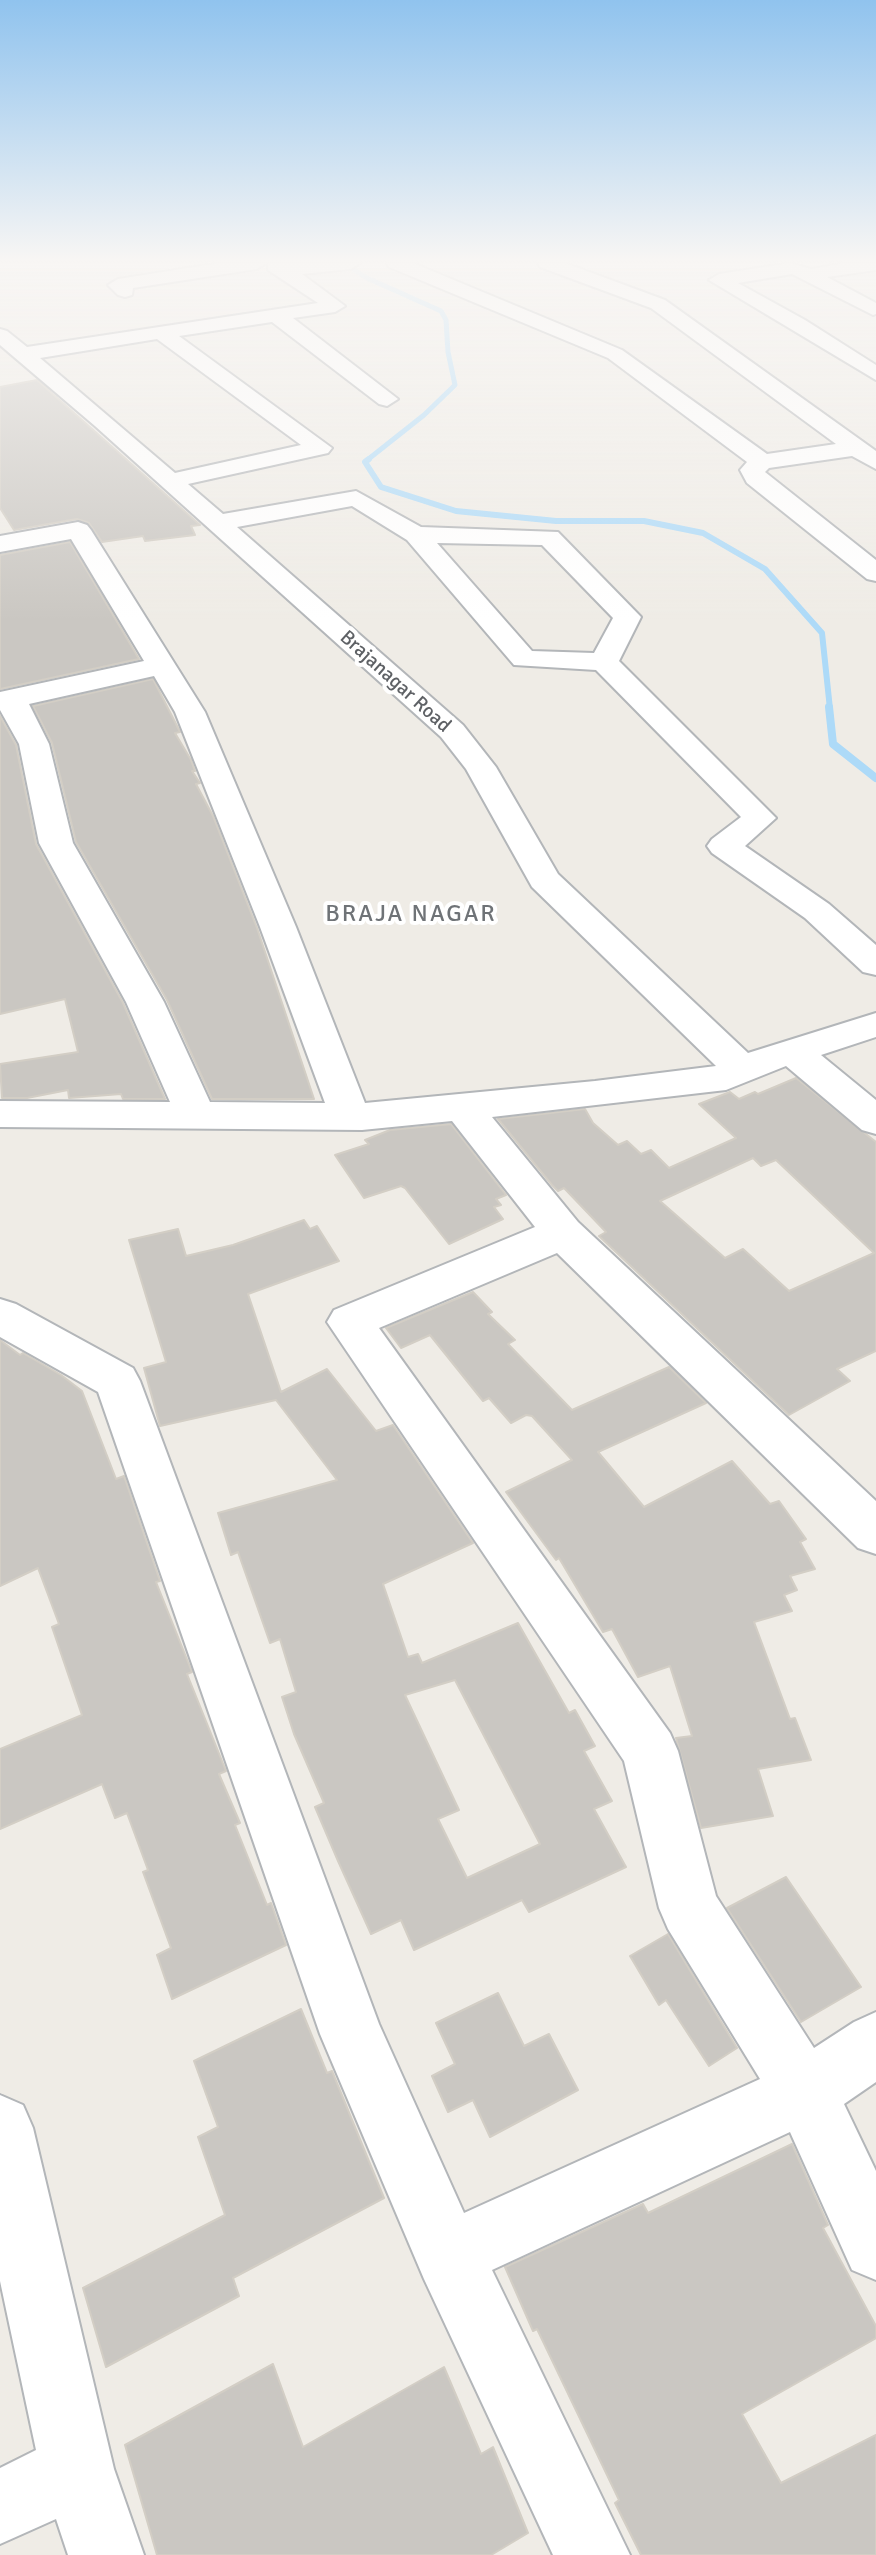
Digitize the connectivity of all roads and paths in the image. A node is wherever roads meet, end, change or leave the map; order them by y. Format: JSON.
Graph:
{"nodes":[{"id":1,"x":50,"y":382,"type":"edge"},
{"id":2,"x":238,"y":382,"type":"edge"},
{"id":3,"x":365,"y":382,"type":"edge"},
{"id":4,"x":653,"y":382,"type":"edge"},
{"id":5,"x":766,"y":382,"type":"edge"},
{"id":6,"x":387,"y":399,"type":"dead end"},
{"id":7,"x":866,"y":455,"type":"edge"},
{"id":8,"x":762,"y":462,"type":"junction"},
{"id":9,"x":170,"y":481,"type":"junction"},
{"id":10,"x":217,"y":523,"type":"junction"},
{"id":11,"x":416,"y":535,"type":"junction"},
{"id":12,"x":3,"y":538,"type":"edge"},
{"id":13,"x":871,"y":565,"type":"edge"},
{"id":14,"x":604,"y":662,"type":"junction"},
{"id":15,"x":161,"y":666,"type":"junction"},
{"id":16,"x":6,"y":700,"type":"edge"},
{"id":17,"x":876,"y":964,"type":"edge"},
{"id":18,"x":876,"y":1025,"type":"edge"},
{"id":19,"x":792,"y":1051,"type":"junction"},
{"id":20,"x":743,"y":1070,"type":"junction"},
{"id":21,"x":462,"y":1107,"type":"junction"},
{"id":22,"x":0,"y":1114,"type":"edge"},
{"id":23,"x":195,"y":1114,"type":"junction"},
{"id":24,"x":350,"y":1117,"type":"junction"},
{"id":25,"x":876,"y":1121,"type":"edge"},
{"id":26,"x":563,"y":1233,"type":"junction"},
{"id":27,"x":0,"y":1316,"type":"edge"},
{"id":28,"x":876,"y":1533,"type":"edge"},
{"id":29,"x":876,"y":2044,"type":"edge"},
{"id":30,"x":805,"y":2092,"type":"junction"},
{"id":31,"x":0,"y":2128,"type":"edge"},
{"id":32,"x":876,"y":2246,"type":"edge"},
{"id":33,"x":448,"y":2255,"type":"junction"},
{"id":34,"x":77,"y":2469,"type":"junction"},
{"id":35,"x":0,"y":2507,"type":"edge"},
{"id":36,"x":106,"y":2555,"type":"edge"},
{"id":37,"x":592,"y":2555,"type":"edge"}],
"edges":[{"from":1,"to":9,"type":"street","name":"Brajanagar Road"},
{"from":2,"to":9,"type":"street"},
{"from":3,"to":6,"type":"street"},
{"from":4,"to":8,"type":"street"},
{"from":5,"to":7,"type":"street"},
{"from":7,"to":8,"type":"street"},
{"from":8,"to":13,"type":"street"},
{"from":9,"to":10,"type":"street","name":"Brajanagar Road"},
{"from":10,"to":11,"type":"street"},
{"from":10,"to":20,"type":"street","name":"Brajanagar Road"},
{"from":11,"to":14,"type":"street"},
{"from":11,"to":14,"type":"street"},
{"from":12,"to":15,"type":"street"},
{"from":14,"to":17,"type":"street"},
{"from":15,"to":16,"type":"street"},
{"from":15,"to":24,"type":"street"},
{"from":16,"to":23,"type":"street"},
{"from":18,"to":19,"type":"street"},
{"from":19,"to":20,"type":"street"},
{"from":19,"to":25,"type":"street"},
{"from":20,"to":21,"type":"street"},
{"from":21,"to":24,"type":"street"},
{"from":21,"to":26,"type":"street"},
{"from":22,"to":23,"type":"street"},
{"from":23,"to":24,"type":"street"},
{"from":26,"to":28,"type":"street"},
{"from":26,"to":30,"type":"street"},
{"from":27,"to":33,"type":"street"},
{"from":29,"to":30,"type":"street"},
{"from":30,"to":32,"type":"street"},
{"from":30,"to":33,"type":"street"},
{"from":31,"to":34,"type":"street"},
{"from":33,"to":37,"type":"street"},
{"from":34,"to":35,"type":"street"},
{"from":34,"to":36,"type":"street"}]}
